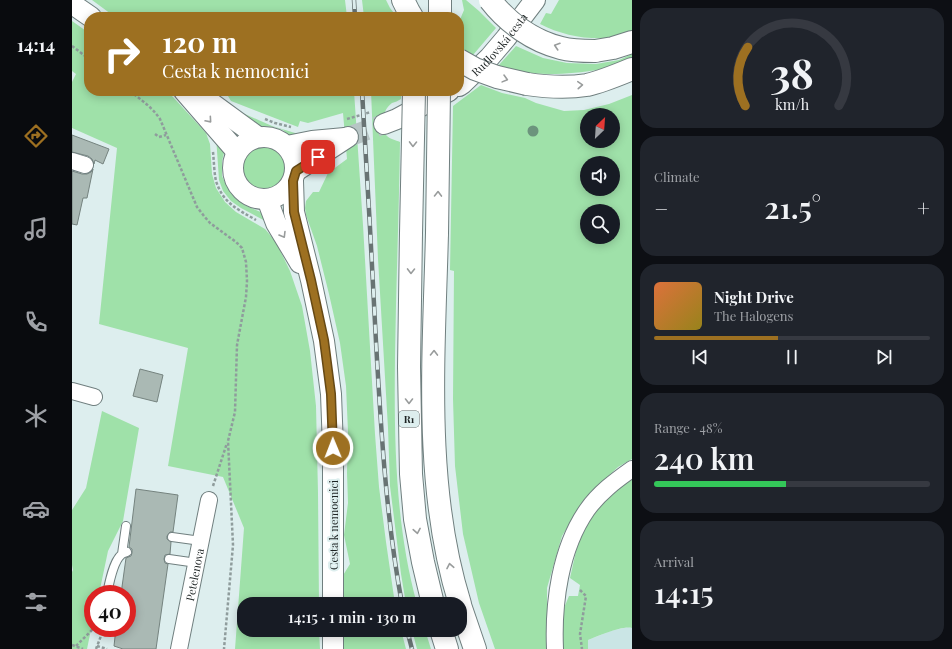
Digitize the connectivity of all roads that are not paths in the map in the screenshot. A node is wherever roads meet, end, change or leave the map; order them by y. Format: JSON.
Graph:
{"nodes":[{"id":1,"x":440,"y":0,"type":"edge"},
{"id":2,"x":490,"y":0,"type":"edge"},
{"id":3,"x":535,"y":0,"type":"edge"},
{"id":4,"x":72,"y":4,"type":"edge"},
{"id":5,"x":84,"y":12,"type":"edge"},
{"id":6,"x":440,"y":12,"type":"edge"},
{"id":7,"x":632,"y":42,"type":"edge"},
{"id":8,"x":464,"y":63,"type":"edge"},
{"id":9,"x":632,"y":69,"type":"edge"},
{"id":10,"x":464,"y":82,"type":"edge"},
{"id":11,"x":188,"y":96,"type":"edge"},
{"id":12,"x":202,"y":96,"type":"edge"},
{"id":13,"x":414,"y":96,"type":"edge"},
{"id":14,"x":439,"y":96,"type":"edge"},
{"id":15,"x":440,"y":96,"type":"edge"},
{"id":16,"x":380,"y":117,"type":"tunnel mouth"},
{"id":17,"x":258,"y":137,"type":"junction"},
{"id":18,"x":287,"y":146,"type":"junction"},
{"id":19,"x":237,"y":152,"type":"junction"},
{"id":20,"x":294,"y":176,"type":"junction"},
{"id":21,"x":267,"y":200,"type":"junction"},
{"id":22,"x":311,"y":280,"type":"junction"},
{"id":23,"x":72,"y":391,"type":"edge"},
{"id":24,"x":94,"y":396,"type":"dead end"},
{"id":25,"x":632,"y":469,"type":"edge"},
{"id":26,"x":209,"y":500,"type":"road end"},
{"id":27,"x":126,"y":526,"type":"dead end"},
{"id":28,"x":172,"y":537,"type":"dead end"},
{"id":29,"x":201,"y":541,"type":"junction"},
{"id":30,"x":169,"y":559,"type":"dead end"},
{"id":31,"x":197,"y":563,"type":"junction"},
{"id":32,"x":109,"y":585,"type":"edge"},
{"id":33,"x":333,"y":597,"type":"edge"},
{"id":34,"x":431,"y":597,"type":"edge"},
{"id":35,"x":458,"y":597,"type":"edge"},
{"id":36,"x":467,"y":625,"type":"edge"},
{"id":37,"x":333,"y":637,"type":"edge"},
{"id":38,"x":443,"y":637,"type":"edge"},
{"id":39,"x":179,"y":649,"type":"edge"},
{"id":40,"x":333,"y":649,"type":"edge"},
{"id":41,"x":447,"y":649,"type":"edge"},
{"id":42,"x":475,"y":649,"type":"edge"},
{"id":43,"x":555,"y":649,"type":"edge"}],
"edges":[{"from":1,"to":6,"type":"highway"},
{"from":7,"to":2,"type":"highway","one_way":true,"bridge":true},
{"from":3,"to":10,"type":"street","name":"Rudlovská cesta"},
{"from":4,"to":5,"type":"street"},
{"from":8,"to":9,"type":"highway","one_way":true,"bridge":true},
{"from":11,"to":19,"type":"street","one_way":true},
{"from":12,"to":17,"type":"street"},
{"from":13,"to":34,"type":"highway","number":"R1","one_way":true,"bridge":true},
{"from":35,"to":14,"type":"highway","number":"R1","one_way":true,"bridge":true},
{"from":15,"to":16,"type":"street"},
{"from":17,"to":18,"type":"street"},
{"from":17,"to":19,"type":"street"},
{"from":18,"to":20,"type":"street","name":"Cesta k nemocnici"},
{"from":18,"to":20,"type":"street"},
{"from":19,"to":21,"type":"street"},
{"from":20,"to":21,"type":"street"},
{"from":20,"to":22,"type":"street","name":"Cesta k nemocnici"},
{"from":21,"to":22,"type":"street","name":"Cesta k nemocnici","one_way":true},
{"from":22,"to":33,"type":"street","name":"Cesta k nemocnici"},
{"from":23,"to":24,"type":"street"},
{"from":25,"to":43,"type":"street"},
{"from":26,"to":29,"type":"street","name":"Petelenova"},
{"from":27,"to":32,"type":"lane"},
{"from":28,"to":29,"type":"lane"},
{"from":29,"to":31,"type":"street","name":"Petelenova"},
{"from":30,"to":31,"type":"lane"},
{"from":31,"to":39,"type":"street","name":"Petelenova"},
{"from":36,"to":42,"type":"highway","number":"R1"},
{"from":37,"to":40,"type":"street"},
{"from":38,"to":41,"type":"highway"}]}
